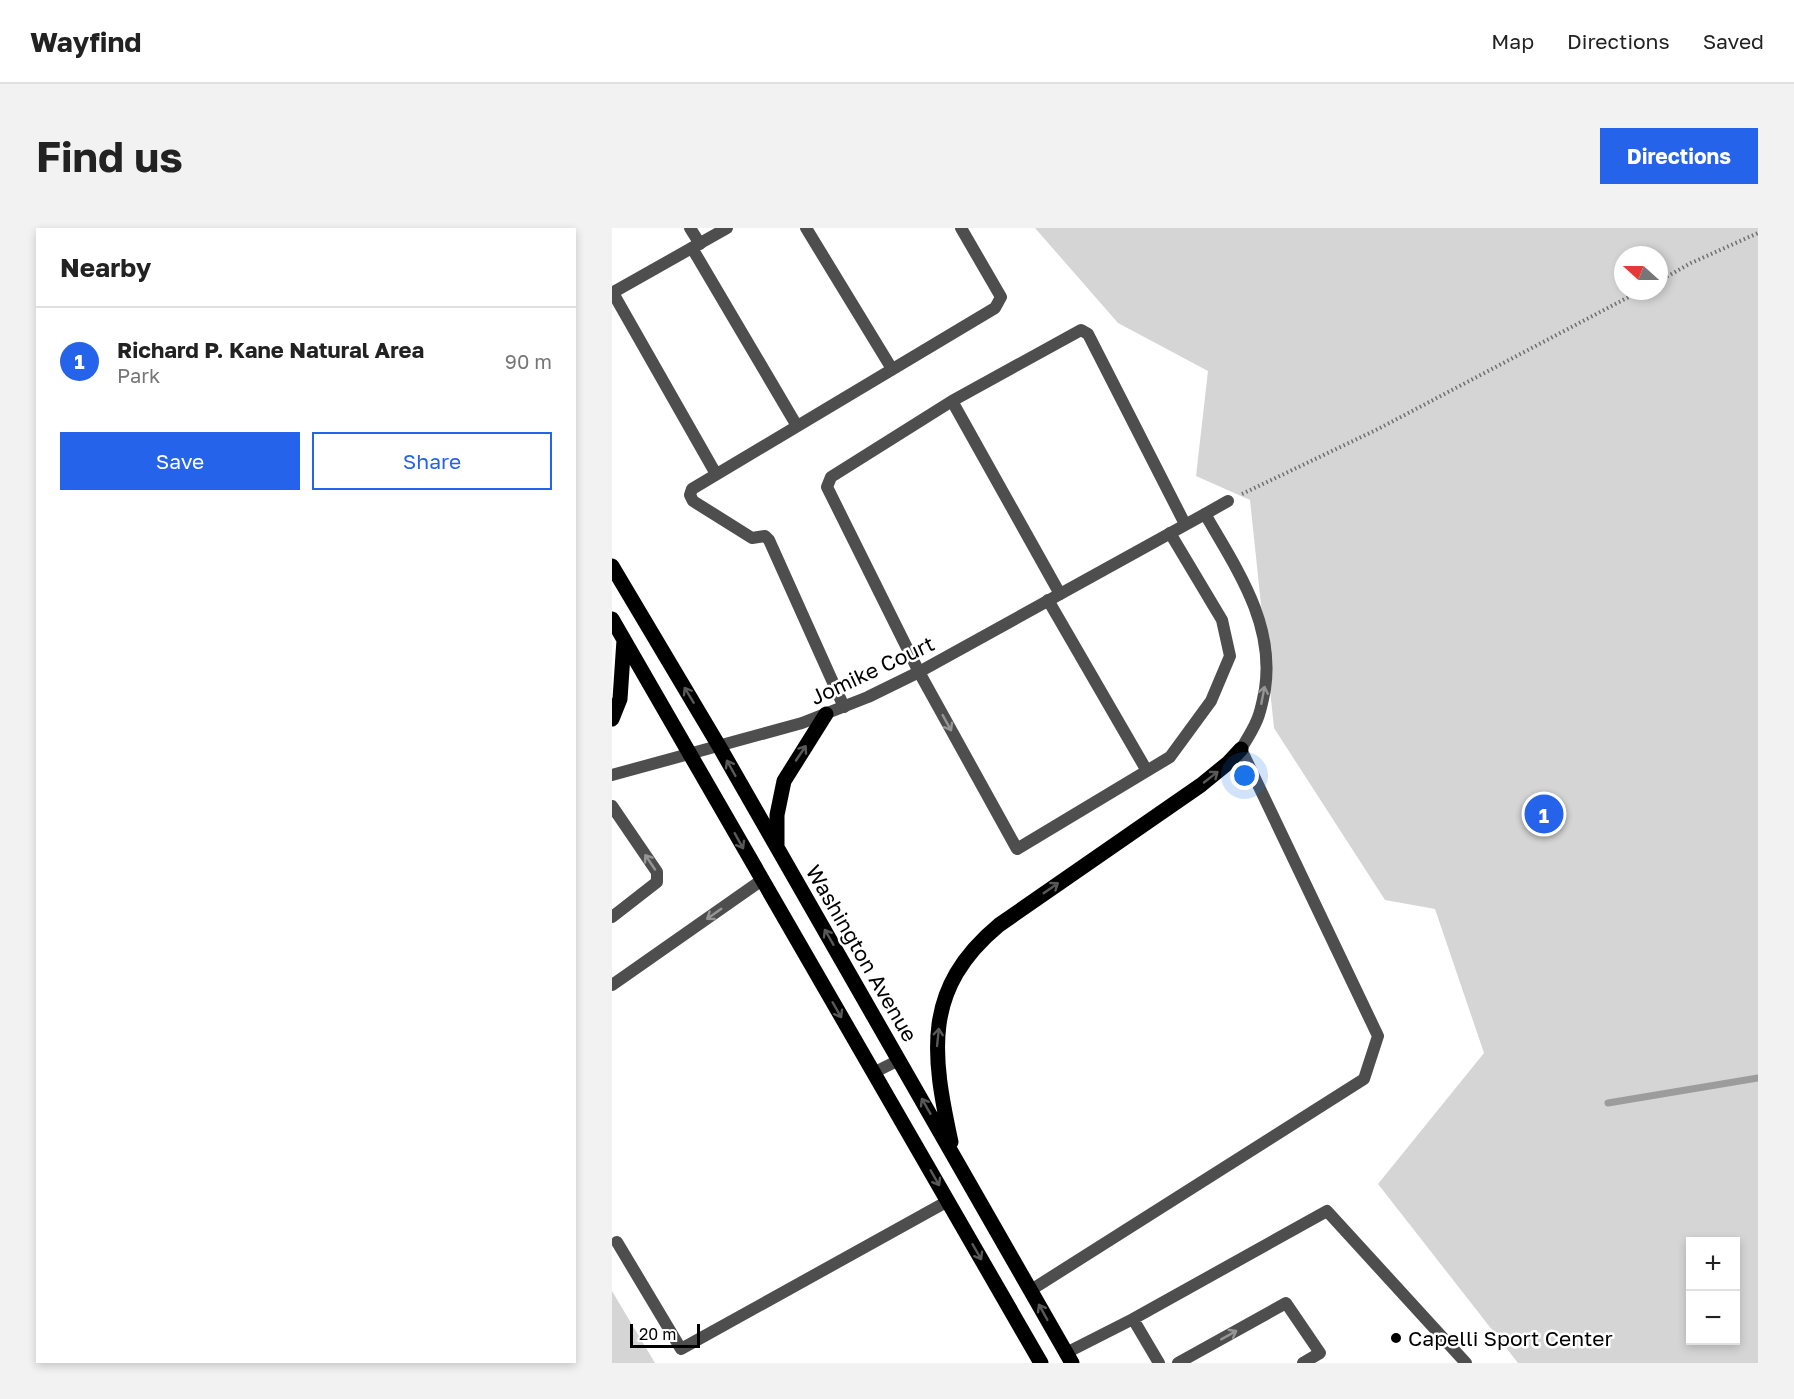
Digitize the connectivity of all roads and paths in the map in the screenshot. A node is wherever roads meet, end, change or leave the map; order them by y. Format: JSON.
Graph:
{"nodes":[{"id":1,"x":690,"y":228,"type":"edge"},
{"id":2,"x":727,"y":228,"type":"edge"},
{"id":3,"x":806,"y":228,"type":"edge"},
{"id":4,"x":961,"y":228,"type":"edge"},
{"id":5,"x":1758,"y":233,"type":"edge"},
{"id":6,"x":696,"y":246,"type":"junction"},
{"id":7,"x":1668,"y":276,"type":"edge"},
{"id":8,"x":612,"y":293,"type":"edge"},
{"id":9,"x":1623,"y":300,"type":"edge"},
{"id":10,"x":892,"y":369,"type":"junction"},
{"id":11,"x":952,"y":401,"type":"junction"},
{"id":12,"x":797,"y":426,"type":"junction"},
{"id":13,"x":716,"y":474,"type":"junction"},
{"id":14,"x":1228,"y":501,"type":"joint"},
{"id":15,"x":1205,"y":514,"type":"junction"},
{"id":16,"x":1185,"y":524,"type":"junction"},
{"id":17,"x":1170,"y":533,"type":"junction"},
{"id":18,"x":612,"y":566,"type":"edge"},
{"id":19,"x":1060,"y":594,"type":"junction"},
{"id":20,"x":1048,"y":600,"type":"junction"},
{"id":21,"x":612,"y":619,"type":"edge"},
{"id":22,"x":624,"y":640,"type":"junction"},
{"id":23,"x":919,"y":672,"type":"junction"},
{"id":24,"x":844,"y":707,"type":"junction"},
{"id":25,"x":826,"y":714,"type":"junction"},
{"id":26,"x":612,"y":719,"type":"edge"},
{"id":27,"x":719,"y":746,"type":"junction"},
{"id":28,"x":1241,"y":749,"type":"junction"},
{"id":29,"x":689,"y":754,"type":"junction"},
{"id":30,"x":1147,"y":771,"type":"junction"},
{"id":31,"x":612,"y":775,"type":"edge"},
{"id":32,"x":612,"y":806,"type":"edge"},
{"id":33,"x":777,"y":848,"type":"junction"},
{"id":34,"x":762,"y":880,"type":"junction"},
{"id":35,"x":612,"y":917,"type":"edge"},
{"id":36,"x":612,"y":985,"type":"edge"},
{"id":37,"x":899,"y":1060,"type":"junction"},
{"id":38,"x":873,"y":1073,"type":"junction"},
{"id":39,"x":954,"y":1156,"type":"junction"},
{"id":40,"x":948,"y":1201,"type":"junction"},
{"id":41,"x":617,"y":1242,"type":"dead end"},
{"id":42,"x":1031,"y":1290,"type":"junction"},
{"id":43,"x":1133,"y":1319,"type":"junction"},
{"id":44,"x":1069,"y":1358,"type":"edge"},
{"id":45,"x":1041,"y":1363,"type":"edge"},
{"id":46,"x":1159,"y":1363,"type":"edge"},
{"id":47,"x":1178,"y":1363,"type":"edge"},
{"id":48,"x":1303,"y":1363,"type":"edge"},
{"id":49,"x":1466,"y":1363,"type":"edge"}],
"edges":[{"from":1,"to":6,"type":"street"},
{"from":2,"to":6,"type":"street"},
{"from":3,"to":10,"type":"street"},
{"from":4,"to":10,"type":"street"},
{"from":5,"to":7,"type":"path"},
{"from":6,"to":8,"type":"street"},
{"from":6,"to":12,"type":"street"},
{"from":8,"to":13,"type":"street"},
{"from":9,"to":14,"type":"path"},
{"from":10,"to":12,"type":"street"},
{"from":11,"to":16,"type":"street"},
{"from":11,"to":19,"type":"street"},
{"from":11,"to":23,"type":"street"},
{"from":12,"to":13,"type":"street"},
{"from":13,"to":24,"type":"street"},
{"from":14,"to":15,"type":"street"},
{"from":15,"to":16,"type":"street","name":"Jomike Court"},
{"from":28,"to":15,"type":"street","one_way":true},
{"from":16,"to":17,"type":"street","name":"Jomike Court"},
{"from":17,"to":19,"type":"street","name":"Jomike Court"},
{"from":17,"to":30,"type":"street"},
{"from":27,"to":18,"type":"main road","name":"Washington Avenue","one_way":true},
{"from":19,"to":20,"type":"street","name":"Jomike Court"},
{"from":20,"to":23,"type":"street","name":"Jomike Court"},
{"from":20,"to":30,"type":"street"},
{"from":21,"to":22,"type":"main road"},
{"from":22,"to":26,"type":"main road"},
{"from":22,"to":29,"type":"main road"},
{"from":23,"to":24,"type":"street","name":"Jomike Court"},
{"from":23,"to":30,"type":"street","one_way":true},
{"from":24,"to":25,"type":"street","name":"Jomike Court"},
{"from":25,"to":27,"type":"street","name":"Jomike Court"},
{"from":33,"to":25,"type":"main road","one_way":true},
{"from":27,"to":29,"type":"street","name":"Jomike Court"},
{"from":33,"to":27,"type":"main road","name":"Washington Avenue","one_way":true},
{"from":39,"to":28,"type":"main road","one_way":true},
{"from":28,"to":42,"type":"street"},
{"from":29,"to":31,"type":"street","name":"Jomike Court"},
{"from":29,"to":34,"type":"main road","one_way":true},
{"from":35,"to":32,"type":"street","one_way":true},
{"from":37,"to":33,"type":"main road","name":"Washington Avenue","one_way":true},
{"from":34,"to":36,"type":"street","one_way":true},
{"from":34,"to":38,"type":"main road","one_way":true},
{"from":37,"to":38,"type":"street"},
{"from":39,"to":37,"type":"main road","name":"Washington Avenue","one_way":true},
{"from":38,"to":40,"type":"main road","one_way":true},
{"from":39,"to":42,"type":"main road","name":"Washington Avenue"},
{"from":40,"to":41,"type":"street"},
{"from":40,"to":45,"type":"main road","one_way":true},
{"from":44,"to":42,"type":"main road","name":"Washington Avenue","one_way":true},
{"from":43,"to":44,"type":"street"},
{"from":43,"to":46,"type":"street"},
{"from":43,"to":49,"type":"street"},
{"from":47,"to":48,"type":"street","one_way":true}]}
